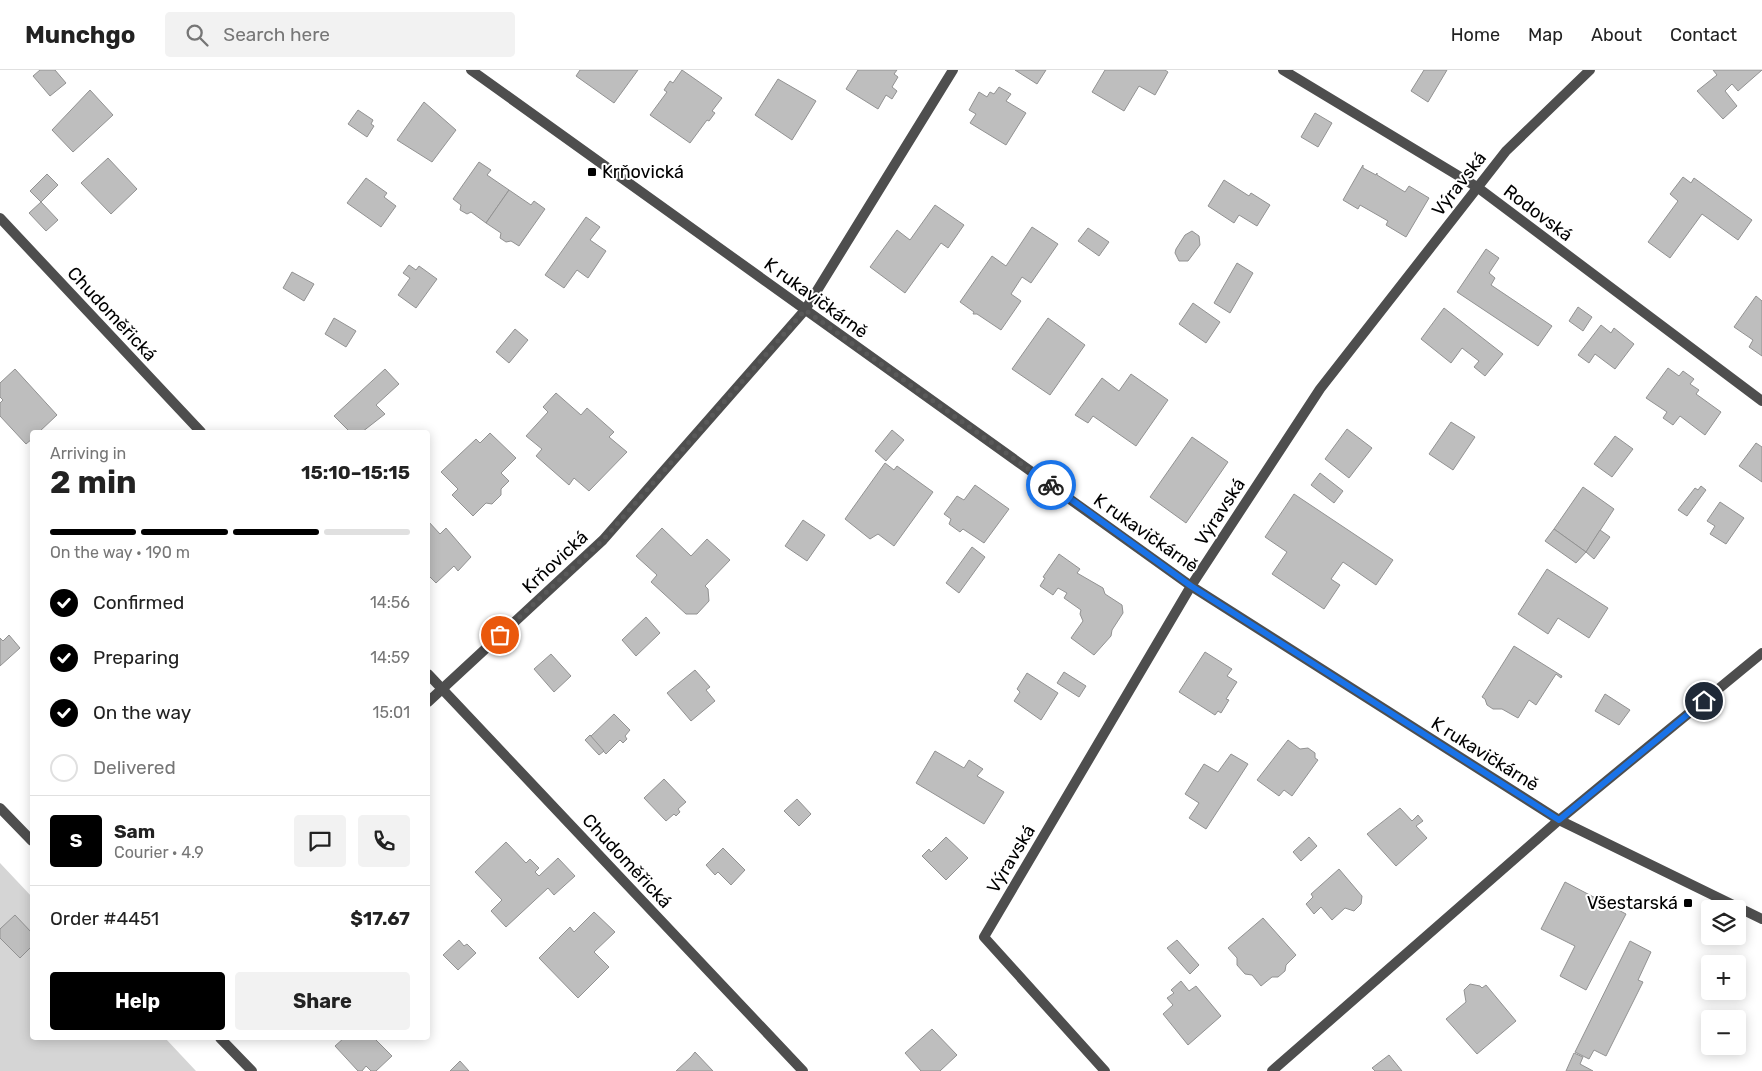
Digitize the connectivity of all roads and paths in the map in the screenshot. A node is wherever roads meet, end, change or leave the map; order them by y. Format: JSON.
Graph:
{"nodes":[{"id":1,"x":471,"y":70,"type":"edge"},
{"id":2,"x":953,"y":70,"type":"edge"},
{"id":3,"x":1283,"y":70,"type":"edge"},
{"id":4,"x":1590,"y":70,"type":"edge"},
{"id":5,"x":1477,"y":187,"type":"junction"},
{"id":6,"x":0,"y":218,"type":"edge"},
{"id":7,"x":805,"y":310,"type":"junction"},
{"id":8,"x":1762,"y":401,"type":"edge"},
{"id":9,"x":199,"y":430,"type":"edge"},
{"id":10,"x":1191,"y":586,"type":"junction"},
{"id":11,"x":1762,"y":653,"type":"edge"},
{"id":12,"x":430,"y":676,"type":"edge"},
{"id":13,"x":441,"y":689,"type":"junction"},
{"id":14,"x":430,"y":700,"type":"edge"},
{"id":15,"x":0,"y":808,"type":"edge"},
{"id":16,"x":1559,"y":820,"type":"junction"},
{"id":17,"x":30,"y":840,"type":"edge"},
{"id":18,"x":1762,"y":919,"type":"edge"},
{"id":19,"x":222,"y":1040,"type":"edge"},
{"id":20,"x":252,"y":1071,"type":"edge"},
{"id":21,"x":803,"y":1071,"type":"edge"},
{"id":22,"x":1105,"y":1071,"type":"edge"},
{"id":23,"x":1272,"y":1071,"type":"edge"}],
"edges":[{"from":1,"to":7,"type":"street","name":"K rukavičkárně"},
{"from":2,"to":7,"type":"street","name":"Krňovická"},
{"from":3,"to":5,"type":"street","name":"Rodovská"},
{"from":4,"to":5,"type":"street","name":"Výravská"},
{"from":5,"to":8,"type":"street","name":"Rodovská"},
{"from":5,"to":10,"type":"street","name":"Výravská"},
{"from":6,"to":9,"type":"street","name":"Chudoměřická"},
{"from":7,"to":10,"type":"street","name":"K rukavičkárně"},
{"from":7,"to":13,"type":"street","name":"Krňovická"},
{"from":10,"to":16,"type":"street","name":"K rukavičkárně"},
{"from":10,"to":22,"type":"street","name":"Výravská"},
{"from":11,"to":16,"type":"street"},
{"from":12,"to":13,"type":"street","name":"Chudoměřická"},
{"from":13,"to":14,"type":"street","name":"Krňovická"},
{"from":13,"to":21,"type":"street","name":"Chudoměřická"},
{"from":15,"to":17,"type":"street"},
{"from":16,"to":18,"type":"street","name":"K rukavičkárně"},
{"from":16,"to":23,"type":"street"},
{"from":19,"to":20,"type":"street"}]}
